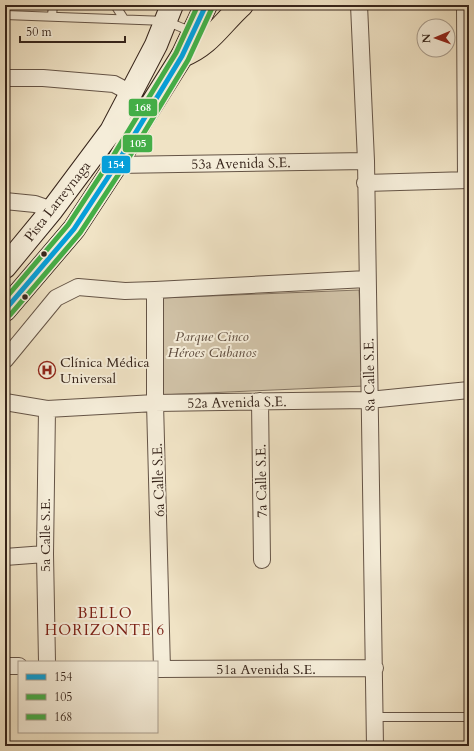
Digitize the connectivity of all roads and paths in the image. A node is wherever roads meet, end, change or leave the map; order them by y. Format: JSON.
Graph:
{"nodes":[{"id":1,"x":53,"y":5,"type":"edge"},
{"id":2,"x":114,"y":5,"type":"edge"},
{"id":3,"x":206,"y":5,"type":"edge"},
{"id":4,"x":242,"y":5,"type":"edge"},
{"id":5,"x":359,"y":5,"type":"edge"},
{"id":6,"x":465,"y":5,"type":"edge"},
{"id":7,"x":169,"y":13,"type":"edge"},
{"id":8,"x":5,"y":15,"type":"edge"},
{"id":9,"x":52,"y":16,"type":"junction"},
{"id":10,"x":124,"y":19,"type":"junction"},
{"id":11,"x":193,"y":32,"type":"junction"},
{"id":12,"x":182,"y":56,"type":"junction"},
{"id":13,"x":5,"y":78,"type":"edge"},
{"id":14,"x":131,"y":93,"type":"junction"},
{"id":15,"x":366,"y":160,"type":"junction"},
{"id":16,"x":116,"y":165,"type":"junction"},
{"id":17,"x":468,"y":180,"type":"edge"},
{"id":18,"x":365,"y":183,"type":"junction"},
{"id":19,"x":5,"y":201,"type":"edge"},
{"id":20,"x":52,"y":210,"type":"junction"},
{"id":21,"x":5,"y":268,"type":"edge"},
{"id":22,"x":368,"y":279,"type":"junction"},
{"id":23,"x":155,"y":290,"type":"junction"},
{"id":24,"x":5,"y":310,"type":"edge"},
{"id":25,"x":5,"y":360,"type":"edge"},
{"id":26,"x":469,"y":390,"type":"edge"},
{"id":27,"x":369,"y":400,"type":"junction"},
{"id":28,"x":260,"y":401,"type":"junction"},
{"id":29,"x":5,"y":402,"type":"edge"},
{"id":30,"x":155,"y":403,"type":"junction"},
{"id":31,"x":47,"y":408,"type":"junction"},
{"id":32,"x":45,"y":554,"type":"junction"},
{"id":33,"x":5,"y":557,"type":"edge"},
{"id":34,"x":262,"y":560,"type":"dead end"},
{"id":35,"x":47,"y":661,"type":"edge"},
{"id":36,"x":5,"y":666,"type":"edge"},
{"id":37,"x":18,"y":666,"type":"edge"},
{"id":38,"x":375,"y":668,"type":"junction"},
{"id":39,"x":160,"y":669,"type":"edge"},
{"id":40,"x":375,"y":717,"type":"junction"},
{"id":41,"x":469,"y":717,"type":"edge"},
{"id":42,"x":375,"y":746,"type":"edge"}],
"edges":[{"from":1,"to":9,"type":"lane"},
{"from":2,"to":10,"type":"lane"},
{"from":3,"to":11,"type":"main road","name":"Pista Larreynaga"},
{"from":4,"to":12,"type":"main road"},
{"from":5,"to":15,"type":"street","name":"8a Calle S.E."},
{"from":6,"to":17,"type":"street"},
{"from":7,"to":10,"type":"lane"},
{"from":7,"to":11,"type":"lane"},
{"from":7,"to":14,"type":"main road","name":"Pista Larreynaga"},
{"from":8,"to":9,"type":"lane"},
{"from":9,"to":10,"type":"lane"},
{"from":11,"to":12,"type":"main road","name":"Pista Larreynaga"},
{"from":12,"to":16,"type":"main road","name":"Pista Larreynaga"},
{"from":13,"to":14,"type":"street"},
{"from":14,"to":20,"type":"main road","name":"Pista Larreynaga"},
{"from":15,"to":16,"type":"street","name":"53a Avenida S.E."},
{"from":15,"to":18,"type":"street","name":"8a Calle S.E."},
{"from":16,"to":24,"type":"main road","name":"Pista Larreynaga"},
{"from":17,"to":18,"type":"street"},
{"from":18,"to":22,"type":"street","name":"8a Calle S.E."},
{"from":19,"to":20,"type":"street"},
{"from":20,"to":21,"type":"main road","name":"Pista Larreynaga"},
{"from":22,"to":23,"type":"street"},
{"from":22,"to":27,"type":"street","name":"8a Calle S.E."},
{"from":23,"to":25,"type":"street"},
{"from":23,"to":30,"type":"street","name":"6a Calle S.E."},
{"from":26,"to":27,"type":"street","name":"52a Avenida S.E."},
{"from":27,"to":28,"type":"street","name":"52a Avenida S.E."},
{"from":27,"to":38,"type":"street","name":"8a Calle S.E."},
{"from":28,"to":30,"type":"street","name":"52a Avenida S.E."},
{"from":28,"to":34,"type":"street","name":"7a Calle S.E."},
{"from":29,"to":31,"type":"street","name":"52a Avenida S.E."},
{"from":30,"to":31,"type":"street","name":"52a Avenida S.E."},
{"from":30,"to":39,"type":"street","name":"6a Calle S.E."},
{"from":31,"to":32,"type":"street","name":"5a Calle S.E."},
{"from":32,"to":33,"type":"street"},
{"from":32,"to":35,"type":"street","name":"5a Calle S.E."},
{"from":36,"to":37,"type":"street"},
{"from":38,"to":39,"type":"street","name":"51a Avenida S.E."},
{"from":38,"to":40,"type":"street","name":"8a Calle S.E."},
{"from":40,"to":41,"type":"lane"},
{"from":40,"to":42,"type":"street","name":"8a Calle S.E."}]}
